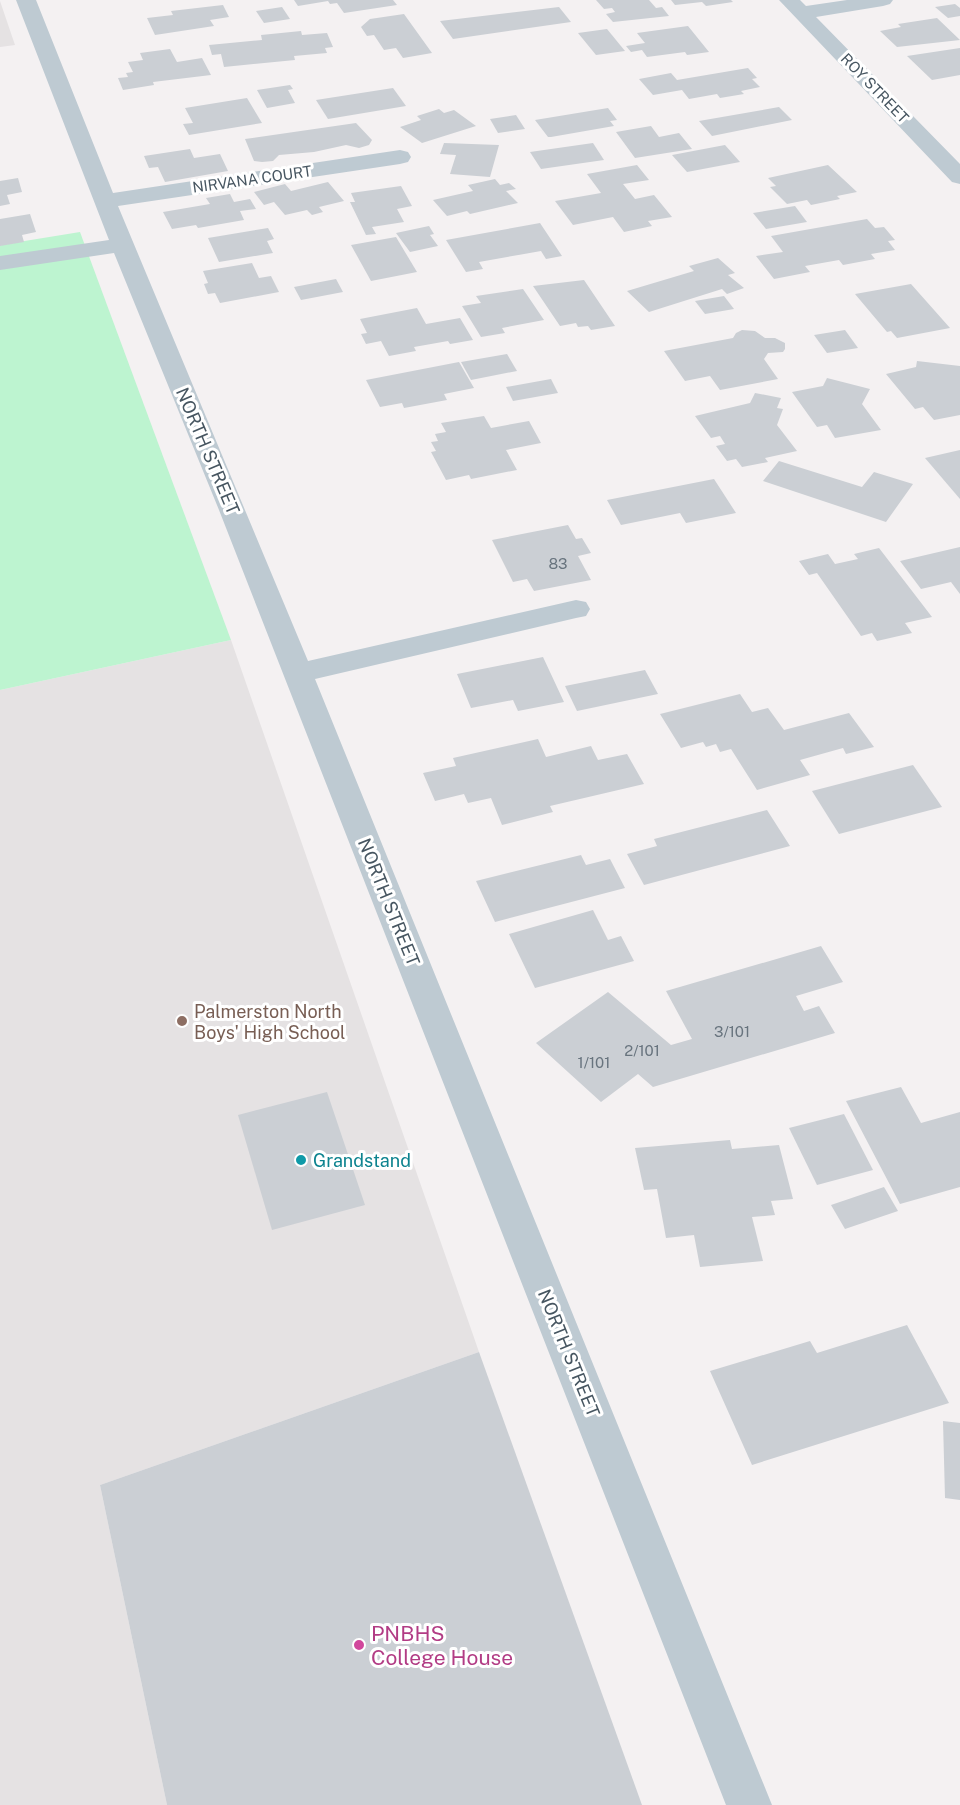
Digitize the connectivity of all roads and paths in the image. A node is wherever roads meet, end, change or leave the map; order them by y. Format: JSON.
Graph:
{"nodes":[{"id":1,"x":26,"y":0,"type":"edge"},
{"id":2,"x":883,"y":0,"type":"edge"},
{"id":3,"x":795,"y":6,"type":"edge"},
{"id":4,"x":400,"y":158,"type":"dead end"},
{"id":5,"x":960,"y":177,"type":"edge"},
{"id":6,"x":105,"y":201,"type":"junction"},
{"id":7,"x":122,"y":245,"type":"junction"},
{"id":8,"x":0,"y":263,"type":"edge"},
{"id":9,"x":576,"y":609,"type":"dead end"},
{"id":10,"x":298,"y":674,"type":"junction"},
{"id":11,"x":749,"y":1805,"type":"edge"}],
"edges":[{"from":1,"to":6,"type":"street","name":"NORTH STREET"},
{"from":2,"to":3,"type":"street"},
{"from":3,"to":5,"type":"street","name":"ROY STREET"},
{"from":4,"to":6,"type":"street","name":"NIRVANA COURT"},
{"from":6,"to":7,"type":"street","name":"NORTH STREET"},
{"from":7,"to":8,"type":"street"},
{"from":7,"to":10,"type":"street","name":"NORTH STREET"},
{"from":9,"to":10,"type":"street"},
{"from":10,"to":11,"type":"street","name":"NORTH STREET"}]}
